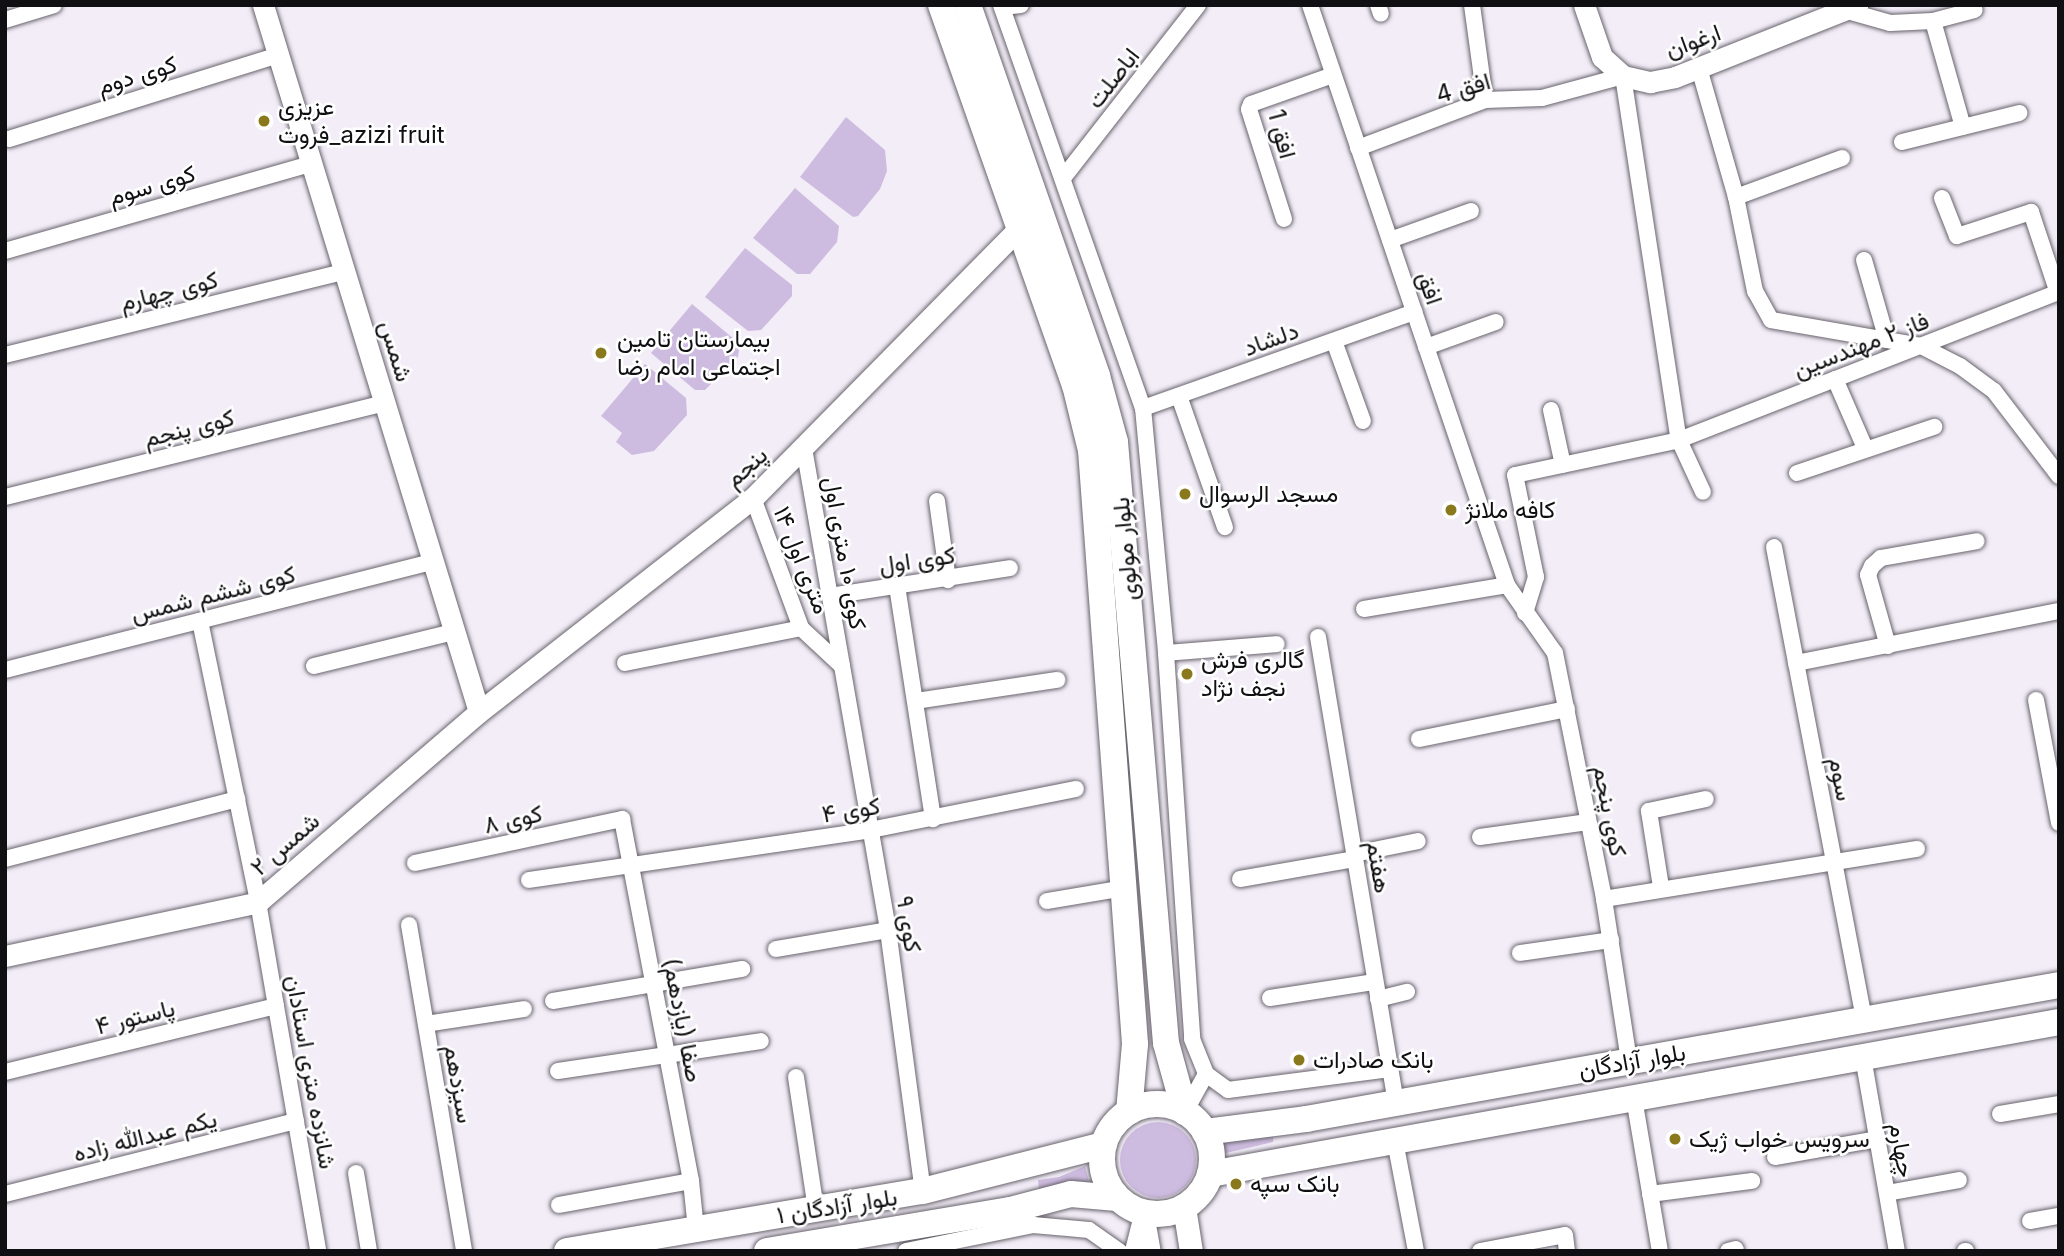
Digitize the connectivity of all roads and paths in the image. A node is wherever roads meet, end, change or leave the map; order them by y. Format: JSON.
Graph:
{"nodes":[{"id":1,"x":54,"y":5,"type":"edge"},
{"id":2,"x":263,"y":5,"type":"edge"},
{"id":3,"x":941,"y":5,"type":"edge"},
{"id":4,"x":968,"y":5,"type":"edge"},
{"id":5,"x":1021,"y":5,"type":"edge"},
{"id":6,"x":1198,"y":5,"type":"edge"},
{"id":7,"x":1310,"y":5,"type":"edge"},
{"id":8,"x":1472,"y":5,"type":"edge"},
{"id":9,"x":1584,"y":5,"type":"edge"},
{"id":10,"x":1001,"y":6,"type":"edge"},
{"id":11,"x":1851,"y":8,"type":"edge"},
{"id":12,"x":1975,"y":10,"type":"dead end"},
{"id":13,"x":5,"y":19,"type":"edge"},
{"id":14,"x":1933,"y":21,"type":"junction"},
{"id":15,"x":278,"y":55,"type":"junction"},
{"id":16,"x":1699,"y":68,"type":"junction"},
{"id":17,"x":1333,"y":75,"type":"junction"},
{"id":18,"x":1623,"y":76,"type":"junction"},
{"id":19,"x":1485,"y":100,"type":"junction"},
{"id":20,"x":2019,"y":113,"type":"dead end"},
{"id":21,"x":1963,"y":127,"type":"junction"},
{"id":22,"x":9,"y":139,"type":"dead end"},
{"id":23,"x":1902,"y":142,"type":"dead end"},
{"id":24,"x":1358,"y":148,"type":"junction"},
{"id":25,"x":1842,"y":158,"type":"dead end"},
{"id":26,"x":311,"y":163,"type":"junction"},
{"id":27,"x":1063,"y":178,"type":"junction"},
{"id":28,"x":1736,"y":197,"type":"junction"},
{"id":29,"x":1942,"y":198,"type":"dead end"},
{"id":30,"x":1471,"y":211,"type":"dead end"},
{"id":31,"x":1284,"y":219,"type":"dead end"},
{"id":32,"x":1019,"y":228,"type":"junction"},
{"id":33,"x":1390,"y":240,"type":"junction"},
{"id":34,"x":5,"y":251,"type":"edge"},
{"id":35,"x":1864,"y":260,"type":"dead end"},
{"id":36,"x":344,"y":272,"type":"junction"},
{"id":37,"x":2058,"y":292,"type":"edge"},
{"id":38,"x":1414,"y":312,"type":"junction"},
{"id":39,"x":1496,"y":322,"type":"dead end"},
{"id":40,"x":1887,"y":340,"type":"junction"},
{"id":41,"x":1334,"y":341,"type":"junction"},
{"id":42,"x":1921,"y":346,"type":"junction"},
{"id":43,"x":1426,"y":347,"type":"junction"},
{"id":44,"x":5,"y":355,"type":"edge"},
{"id":45,"x":1835,"y":379,"type":"junction"},
{"id":46,"x":1086,"y":381,"type":"junction"},
{"id":47,"x":1179,"y":396,"type":"junction"},
{"id":48,"x":384,"y":403,"type":"junction"},
{"id":49,"x":1143,"y":408,"type":"junction"},
{"id":50,"x":1551,"y":410,"type":"dead end"},
{"id":51,"x":1363,"y":421,"type":"dead end"},
{"id":52,"x":1934,"y":427,"type":"dead end"},
{"id":53,"x":1679,"y":440,"type":"junction"},
{"id":54,"x":1865,"y":447,"type":"junction"},
{"id":55,"x":804,"y":449,"type":"junction"},
{"id":56,"x":1563,"y":465,"type":"junction"},
{"id":57,"x":1797,"y":473,"type":"dead end"},
{"id":58,"x":2059,"y":475,"type":"edge"},
{"id":59,"x":1703,"y":492,"type":"dead end"},
{"id":60,"x":5,"y":497,"type":"edge"},
{"id":61,"x":753,"y":498,"type":"junction"},
{"id":62,"x":937,"y":501,"type":"dead end"},
{"id":63,"x":1225,"y":527,"type":"dead end"},
{"id":64,"x":1977,"y":541,"type":"dead end"},
{"id":65,"x":1774,"y":547,"type":"dead end"},
{"id":66,"x":433,"y":562,"type":"junction"},
{"id":67,"x":1010,"y":568,"type":"dead end"},
{"id":68,"x":948,"y":580,"type":"junction"},
{"id":69,"x":1507,"y":585,"type":"junction"},
{"id":70,"x":897,"y":586,"type":"junction"},
{"id":71,"x":830,"y":596,"type":"junction"},
{"id":72,"x":1364,"y":609,"type":"dead end"},
{"id":73,"x":2059,"y":611,"type":"edge"},
{"id":74,"x":1525,"y":613,"type":"junction"},
{"id":75,"x":200,"y":621,"type":"junction"},
{"id":76,"x":801,"y":628,"type":"junction"},
{"id":77,"x":454,"y":632,"type":"junction"},
{"id":78,"x":1318,"y":637,"type":"dead end"},
{"id":79,"x":1277,"y":644,"type":"dead end"},
{"id":80,"x":1888,"y":646,"type":"junction"},
{"id":81,"x":1166,"y":653,"type":"junction"},
{"id":82,"x":625,"y":663,"type":"dead end"},
{"id":83,"x":1796,"y":663,"type":"junction"},
{"id":84,"x":314,"y":666,"type":"dead end"},
{"id":85,"x":842,"y":666,"type":"junction"},
{"id":86,"x":5,"y":670,"type":"edge"},
{"id":87,"x":1057,"y":680,"type":"dead end"},
{"id":88,"x":2036,"y":700,"type":"dead end"},
{"id":89,"x":916,"y":701,"type":"junction"},
{"id":90,"x":1567,"y":709,"type":"junction"},
{"id":91,"x":479,"y":712,"type":"junction"},
{"id":92,"x":1419,"y":739,"type":"dead end"},
{"id":93,"x":1076,"y":789,"type":"dead end"},
{"id":94,"x":237,"y":799,"type":"junction"},
{"id":95,"x":1706,"y":799,"type":"dead end"},
{"id":96,"x":622,"y":819,"type":"joint"},
{"id":97,"x":933,"y":819,"type":"junction"},
{"id":98,"x":1588,"y":822,"type":"junction"},
{"id":99,"x":2059,"y":823,"type":"edge"},
{"id":100,"x":870,"y":830,"type":"junction"},
{"id":101,"x":1480,"y":837,"type":"dead end"},
{"id":102,"x":1418,"y":841,"type":"dead end"},
{"id":103,"x":1917,"y":849,"type":"dead end"},
{"id":104,"x":1354,"y":857,"type":"junction"},
{"id":105,"x":5,"y":859,"type":"edge"},
{"id":106,"x":1833,"y":861,"type":"junction"},
{"id":107,"x":415,"y":863,"type":"dead end"},
{"id":108,"x":631,"y":866,"type":"junction"},
{"id":109,"x":1240,"y":879,"type":"dead end"},
{"id":110,"x":529,"y":880,"type":"dead end"},
{"id":111,"x":1661,"y":887,"type":"junction"},
{"id":112,"x":1125,"y":888,"type":"junction"},
{"id":113,"x":1604,"y":899,"type":"junction"},
{"id":114,"x":1047,"y":901,"type":"dead end"},
{"id":115,"x":258,"y":902,"type":"junction"},
{"id":116,"x":409,"y":925,"type":"dead end"},
{"id":117,"x":888,"y":930,"type":"junction"},
{"id":118,"x":1611,"y":940,"type":"junction"},
{"id":119,"x":776,"y":949,"type":"dead end"},
{"id":120,"x":1520,"y":953,"type":"dead end"},
{"id":121,"x":5,"y":956,"type":"edge"},
{"id":122,"x":742,"y":969,"type":"dead end"},
{"id":123,"x":1375,"y":982,"type":"junction"},
{"id":124,"x":654,"y":985,"type":"junction"},
{"id":125,"x":2059,"y":985,"type":"edge"},
{"id":126,"x":1407,"y":992,"type":"dead end"},
{"id":127,"x":1270,"y":999,"type":"dead end"},
{"id":128,"x":1378,"y":999,"type":"junction"},
{"id":129,"x":553,"y":1001,"type":"dead end"},
{"id":130,"x":276,"y":1006,"type":"junction"},
{"id":131,"x":524,"y":1009,"type":"dead end"},
{"id":132,"x":1163,"y":1013,"type":"junction"},
{"id":133,"x":1132,"y":1017,"type":"junction"},
{"id":134,"x":1864,"y":1019,"type":"junction"},
{"id":135,"x":2059,"y":1022,"type":"edge"},
{"id":136,"x":426,"y":1024,"type":"junction"},
{"id":137,"x":2059,"y":1028,"type":"edge"},
{"id":138,"x":761,"y":1041,"type":"dead end"},
{"id":139,"x":667,"y":1055,"type":"junction"},
{"id":140,"x":1629,"y":1061,"type":"junction"},
{"id":141,"x":1864,"y":1061,"type":"junction"},
{"id":142,"x":1390,"y":1069,"type":"junction"},
{"id":143,"x":558,"y":1071,"type":"dead end"},
{"id":144,"x":5,"y":1072,"type":"edge"},
{"id":145,"x":1206,"y":1074,"type":"junction"},
{"id":146,"x":796,"y":1077,"type":"dead end"},
{"id":147,"x":1634,"y":1102,"type":"junction"},
{"id":148,"x":1396,"y":1104,"type":"junction"},
{"id":149,"x":2059,"y":1104,"type":"edge"},
{"id":150,"x":1129,"y":1112,"type":"junction"},
{"id":151,"x":1185,"y":1112,"type":"junction"},
{"id":152,"x":2000,"y":1114,"type":"dead end"},
{"id":153,"x":1306,"y":1119,"type":"junction"},
{"id":154,"x":296,"y":1121,"type":"junction"},
{"id":155,"x":1205,"y":1132,"type":"junction"},
{"id":156,"x":1878,"y":1139,"type":"junction"},
{"id":157,"x":1395,"y":1141,"type":"junction"},
{"id":158,"x":1103,"y":1145,"type":"junction"},
{"id":159,"x":1312,"y":1155,"type":"junction"},
{"id":160,"x":1775,"y":1157,"type":"dead end"},
{"id":161,"x":356,"y":1173,"type":"dead end"},
{"id":162,"x":1004,"y":1173,"type":"junction"},
{"id":163,"x":1210,"y":1174,"type":"junction"},
{"id":164,"x":1959,"y":1180,"type":"dead end"},
{"id":165,"x":691,"y":1181,"type":"junction"},
{"id":166,"x":1752,"y":1181,"type":"dead end"},
{"id":167,"x":923,"y":1191,"type":"junction"},
{"id":168,"x":1887,"y":1193,"type":"junction"},
{"id":169,"x":5,"y":1194,"type":"edge"},
{"id":170,"x":1071,"y":1194,"type":"junction"},
{"id":171,"x":1650,"y":1194,"type":"junction"},
{"id":172,"x":1117,"y":1198,"type":"junction"},
{"id":173,"x":559,"y":1205,"type":"dead end"},
{"id":174,"x":1184,"y":1207,"type":"junction"},
{"id":175,"x":816,"y":1209,"type":"junction"},
{"id":176,"x":1010,"y":1210,"type":"junction"},
{"id":177,"x":1142,"y":1213,"type":"junction"},
{"id":178,"x":2059,"y":1216,"type":"edge"},
{"id":179,"x":2030,"y":1221,"type":"dead end"},
{"id":180,"x":1033,"y":1225,"type":"junction"},
{"id":181,"x":696,"y":1230,"type":"junction"},
{"id":182,"x":942,"y":1248,"type":"edge"},
{"id":183,"x":318,"y":1251,"type":"edge"},
{"id":184,"x":369,"y":1251,"type":"edge"},
{"id":185,"x":464,"y":1251,"type":"edge"},
{"id":186,"x":567,"y":1251,"type":"edge"},
{"id":187,"x":767,"y":1251,"type":"edge"},
{"id":188,"x":906,"y":1251,"type":"edge"},
{"id":189,"x":1119,"y":1251,"type":"edge"},
{"id":190,"x":1133,"y":1251,"type":"edge"},
{"id":191,"x":1149,"y":1251,"type":"edge"},
{"id":192,"x":1191,"y":1251,"type":"edge"},
{"id":193,"x":1416,"y":1251,"type":"edge"},
{"id":194,"x":1480,"y":1251,"type":"edge"},
{"id":195,"x":1567,"y":1251,"type":"edge"},
{"id":196,"x":1660,"y":1251,"type":"edge"},
{"id":197,"x":1897,"y":1251,"type":"edge"}],
"edges":[{"from":1,"to":13,"type":"street"},
{"from":2,"to":15,"type":"street","name":"شمس"},
{"from":3,"to":32,"type":"main road","name":"بلوار مولوی"},
{"from":4,"to":46,"type":"main road","name":"بلوار مولوی"},
{"from":5,"to":10,"type":"street"},
{"from":6,"to":27,"type":"street","name":"اباصلت"},
{"from":7,"to":17,"type":"street","name":"افق"},
{"from":8,"to":19,"type":"street"},
{"from":9,"to":18,"type":"street"},
{"from":10,"to":27,"type":"street"},
{"from":11,"to":14,"type":"street"},
{"from":11,"to":16,"type":"street","name":"ارغوان"},
{"from":12,"to":14,"type":"street"},
{"from":14,"to":21,"type":"street"},
{"from":15,"to":22,"type":"street","name":"کوی دوم"},
{"from":15,"to":26,"type":"street","name":"شمس"},
{"from":16,"to":18,"type":"street","name":"ارغوان"},
{"from":16,"to":28,"type":"street"},
{"from":17,"to":24,"type":"street","name":"افق"},
{"from":17,"to":31,"type":"street","name":"افق 1"},
{"from":18,"to":19,"type":"street","name":"افق 4"},
{"from":18,"to":53,"type":"street"},
{"from":19,"to":24,"type":"street","name":"افق 4"},
{"from":20,"to":21,"type":"street"},
{"from":21,"to":23,"type":"street"},
{"from":24,"to":33,"type":"street","name":"افق"},
{"from":25,"to":28,"type":"street"},
{"from":26,"to":34,"type":"street","name":"کوی سوم"},
{"from":26,"to":36,"type":"street","name":"شمس"},
{"from":27,"to":49,"type":"street"},
{"from":28,"to":40,"type":"street"},
{"from":29,"to":37,"type":"street"},
{"from":30,"to":33,"type":"street"},
{"from":32,"to":46,"type":"main road","name":"بلوار مولوی"},
{"from":32,"to":55,"type":"street","name":"پنجم"},
{"from":33,"to":38,"type":"street","name":"افق"},
{"from":35,"to":40,"type":"street"},
{"from":36,"to":44,"type":"street","name":"کوی چهارم"},
{"from":36,"to":48,"type":"street","name":"شمس"},
{"from":37,"to":42,"type":"street","name":"فاز ۲ مهندسین"},
{"from":38,"to":41,"type":"street","name":"دلشاد"},
{"from":38,"to":43,"type":"street","name":"افق"},
{"from":39,"to":43,"type":"street"},
{"from":40,"to":42,"type":"street"},
{"from":41,"to":47,"type":"street","name":"دلشاد"},
{"from":41,"to":51,"type":"street"},
{"from":42,"to":45,"type":"street","name":"فاز ۲ مهندسین"},
{"from":42,"to":58,"type":"street"},
{"from":43,"to":69,"type":"street","name":"افق"},
{"from":45,"to":53,"type":"street","name":"فاز ۲ مهندسین"},
{"from":45,"to":54,"type":"street"},
{"from":46,"to":112,"type":"main road","name":"بلوار مولوی"},
{"from":46,"to":132,"type":"main road","name":"بلوار مولوی"},
{"from":47,"to":49,"type":"street","name":"دلشاد"},
{"from":47,"to":63,"type":"street"},
{"from":48,"to":60,"type":"street","name":"کوی پنجم"},
{"from":48,"to":66,"type":"street","name":"شمس"},
{"from":49,"to":81,"type":"street"},
{"from":50,"to":56,"type":"street"},
{"from":52,"to":54,"type":"street"},
{"from":53,"to":56,"type":"street","name":"فاز ۲ مهندسین"},
{"from":53,"to":59,"type":"street"},
{"from":54,"to":57,"type":"street"},
{"from":55,"to":61,"type":"street","name":"پنجم"},
{"from":55,"to":71,"type":"street","name":"کوی ۱۰ متری اول"},
{"from":56,"to":74,"type":"street","name":"فاز ۲ مهندسین"},
{"from":61,"to":76,"type":"street","name":"۱۴ متری اول"},
{"from":61,"to":91,"type":"street","name":"پنجم"},
{"from":62,"to":68,"type":"street"},
{"from":64,"to":80,"type":"street"},
{"from":65,"to":83,"type":"street","name":"سوم"},
{"from":66,"to":75,"type":"street","name":"کوی ششم شمس"},
{"from":66,"to":77,"type":"street","name":"شمس"},
{"from":67,"to":68,"type":"street","name":"کوی اول"},
{"from":68,"to":70,"type":"street","name":"کوی اول"},
{"from":69,"to":72,"type":"street"},
{"from":69,"to":74,"type":"street","name":"کوی پنجم"},
{"from":70,"to":71,"type":"street","name":"کوی اول"},
{"from":70,"to":89,"type":"street"},
{"from":71,"to":85,"type":"street","name":"کوی ۱۰ متری اول"},
{"from":73,"to":80,"type":"street"},
{"from":74,"to":90,"type":"street","name":"کوی پنجم"},
{"from":75,"to":86,"type":"street","name":"کوی ششم شمس"},
{"from":75,"to":94,"type":"street","name":"شانزده متری استادان"},
{"from":76,"to":82,"type":"street"},
{"from":76,"to":85,"type":"street","name":"۱۴ متری اول"},
{"from":77,"to":84,"type":"street"},
{"from":77,"to":91,"type":"street","name":"شمس"},
{"from":78,"to":104,"type":"street","name":"هفتم"},
{"from":79,"to":81,"type":"street"},
{"from":80,"to":83,"type":"street"},
{"from":81,"to":145,"type":"street"},
{"from":83,"to":106,"type":"street","name":"سوم"},
{"from":85,"to":100,"type":"street","name":"کوی ۹"},
{"from":87,"to":89,"type":"street"},
{"from":88,"to":99,"type":"street"},
{"from":89,"to":97,"type":"street"},
{"from":90,"to":92,"type":"street"},
{"from":90,"to":98,"type":"street","name":"کوی پنجم"},
{"from":91,"to":115,"type":"street","name":"شمس ۲"},
{"from":93,"to":97,"type":"street","name":"کوی ۴"},
{"from":94,"to":105,"type":"street"},
{"from":94,"to":115,"type":"street","name":"شانزده متری استادان"},
{"from":95,"to":111,"type":"street"},
{"from":96,"to":107,"type":"street","name":"کوی ۸"},
{"from":96,"to":108,"type":"street","name":"صفا (یازدهم)"},
{"from":97,"to":100,"type":"street","name":"کوی ۴"},
{"from":98,"to":101,"type":"street"},
{"from":98,"to":113,"type":"street","name":"کوی پنجم"},
{"from":100,"to":108,"type":"street","name":"کوی ۴"},
{"from":100,"to":117,"type":"street","name":"کوی ۹"},
{"from":102,"to":104,"type":"street"},
{"from":103,"to":106,"type":"street"},
{"from":104,"to":109,"type":"street"},
{"from":104,"to":123,"type":"street","name":"هفتم"},
{"from":106,"to":111,"type":"street"},
{"from":106,"to":134,"type":"street","name":"سوم"},
{"from":108,"to":110,"type":"street","name":"کوی ۴"},
{"from":108,"to":124,"type":"street","name":"صفا (یازدهم)"},
{"from":111,"to":113,"type":"street"},
{"from":112,"to":114,"type":"street"},
{"from":112,"to":133,"type":"main road","name":"بلوار مولوی"},
{"from":113,"to":118,"type":"street","name":"کوی پنجم"},
{"from":115,"to":121,"type":"street","name":"شمس ۲"},
{"from":115,"to":130,"type":"street","name":"شانزده متری استادان"},
{"from":116,"to":136,"type":"street","name":"سیزدهم"},
{"from":117,"to":119,"type":"street"},
{"from":117,"to":167,"type":"street","name":"کوی ۹"},
{"from":118,"to":120,"type":"street"},
{"from":118,"to":140,"type":"street","name":"کوی پنجم"},
{"from":122,"to":124,"type":"street"},
{"from":123,"to":127,"type":"street"},
{"from":123,"to":128,"type":"street","name":"هفتم"},
{"from":124,"to":129,"type":"street"},
{"from":124,"to":139,"type":"street","name":"صفا (یازدهم)"},
{"from":125,"to":134,"type":"main road","name":"بلوار آزادگان"},
{"from":126,"to":128,"type":"street"},
{"from":128,"to":142,"type":"street","name":"هفتم"},
{"from":130,"to":144,"type":"street","name":"پاستور ۴"},
{"from":130,"to":154,"type":"street","name":"شانزده متری استادان"},
{"from":131,"to":136,"type":"street"},
{"from":132,"to":133,"type":"main road"},
{"from":132,"to":151,"type":"main road","name":"بلوار مولوی"},
{"from":133,"to":150,"type":"main road","name":"بلوار مولوی"},
{"from":134,"to":140,"type":"main road","name":"بلوار آزادگان"},
{"from":135,"to":141,"type":"main road","name":"بلوار آزادگان"},
{"from":136,"to":185,"type":"street","name":"سیزدهم"},
{"from":137,"to":141,"type":"street"},
{"from":138,"to":139,"type":"street"},
{"from":139,"to":143,"type":"street"},
{"from":139,"to":165,"type":"street","name":"صفا (یازدهم)"},
{"from":140,"to":148,"type":"main road","name":"بلوار آزادگان"},
{"from":141,"to":147,"type":"main road","name":"بلوار آزادگان"},
{"from":141,"to":156,"type":"street","name":"چهارم"},
{"from":142,"to":145,"type":"street"},
{"from":142,"to":148,"type":"street","name":"هفتم"},
{"from":145,"to":151,"type":"street"},
{"from":146,"to":175,"type":"street"},
{"from":147,"to":157,"type":"main road","name":"بلوار آزادگان"},
{"from":147,"to":171,"type":"street"},
{"from":148,"to":153,"type":"main road","name":"بلوار آزادگان"},
{"from":149,"to":152,"type":"street"},
{"from":150,"to":151,"type":"main road"},
{"from":150,"to":158,"type":"main road"},
{"from":151,"to":155,"type":"main road"},
{"from":153,"to":155,"type":"main road","name":"بلوار آزادگان"},
{"from":153,"to":159,"type":"main road"},
{"from":154,"to":169,"type":"street","name":"یکم عبدالله زاده"},
{"from":154,"to":183,"type":"street","name":"شانزده متری استادان"},
{"from":155,"to":163,"type":"main road"},
{"from":156,"to":160,"type":"street"},
{"from":156,"to":168,"type":"street","name":"چهارم"},
{"from":157,"to":159,"type":"main road","name":"بلوار آزادگان"},
{"from":157,"to":193,"type":"street"},
{"from":158,"to":162,"type":"main road","name":"بلوار آزادگان ۱"},
{"from":158,"to":172,"type":"main road"},
{"from":159,"to":163,"type":"main road","name":"بلوار آزادگان"},
{"from":161,"to":184,"type":"street"},
{"from":162,"to":167,"type":"main road","name":"بلوار آزادگان ۱"},
{"from":162,"to":176,"type":"main road"},
{"from":163,"to":174,"type":"main road"},
{"from":164,"to":168,"type":"street"},
{"from":165,"to":173,"type":"street"},
{"from":165,"to":181,"type":"street","name":"صفا (یازدهم)"},
{"from":166,"to":171,"type":"street"},
{"from":167,"to":175,"type":"main road","name":"بلوار آزادگان ۱"},
{"from":168,"to":197,"type":"street","name":"چهارم"},
{"from":170,"to":172,"type":"main road","name":"بلوار آزادگان ۱"},
{"from":170,"to":176,"type":"main road","name":"بلوار آزادگان ۱"},
{"from":170,"to":180,"type":"street"},
{"from":171,"to":196,"type":"street"},
{"from":172,"to":177,"type":"main road"},
{"from":174,"to":177,"type":"main road"},
{"from":174,"to":192,"type":"main road"},
{"from":175,"to":181,"type":"main road","name":"بلوار آزادگان ۱"},
{"from":176,"to":187,"type":"main road","name":"بلوار آزادگان ۱"},
{"from":177,"to":190,"type":"street"},
{"from":177,"to":191,"type":"main road"},
{"from":178,"to":179,"type":"street"},
{"from":180,"to":182,"type":"street"},
{"from":180,"to":189,"type":"street"},
{"from":181,"to":186,"type":"main road","name":"بلوار آزادگان ۱"},
{"from":182,"to":188,"type":"street"},
{"from":194,"to":195,"type":"street"}]}
